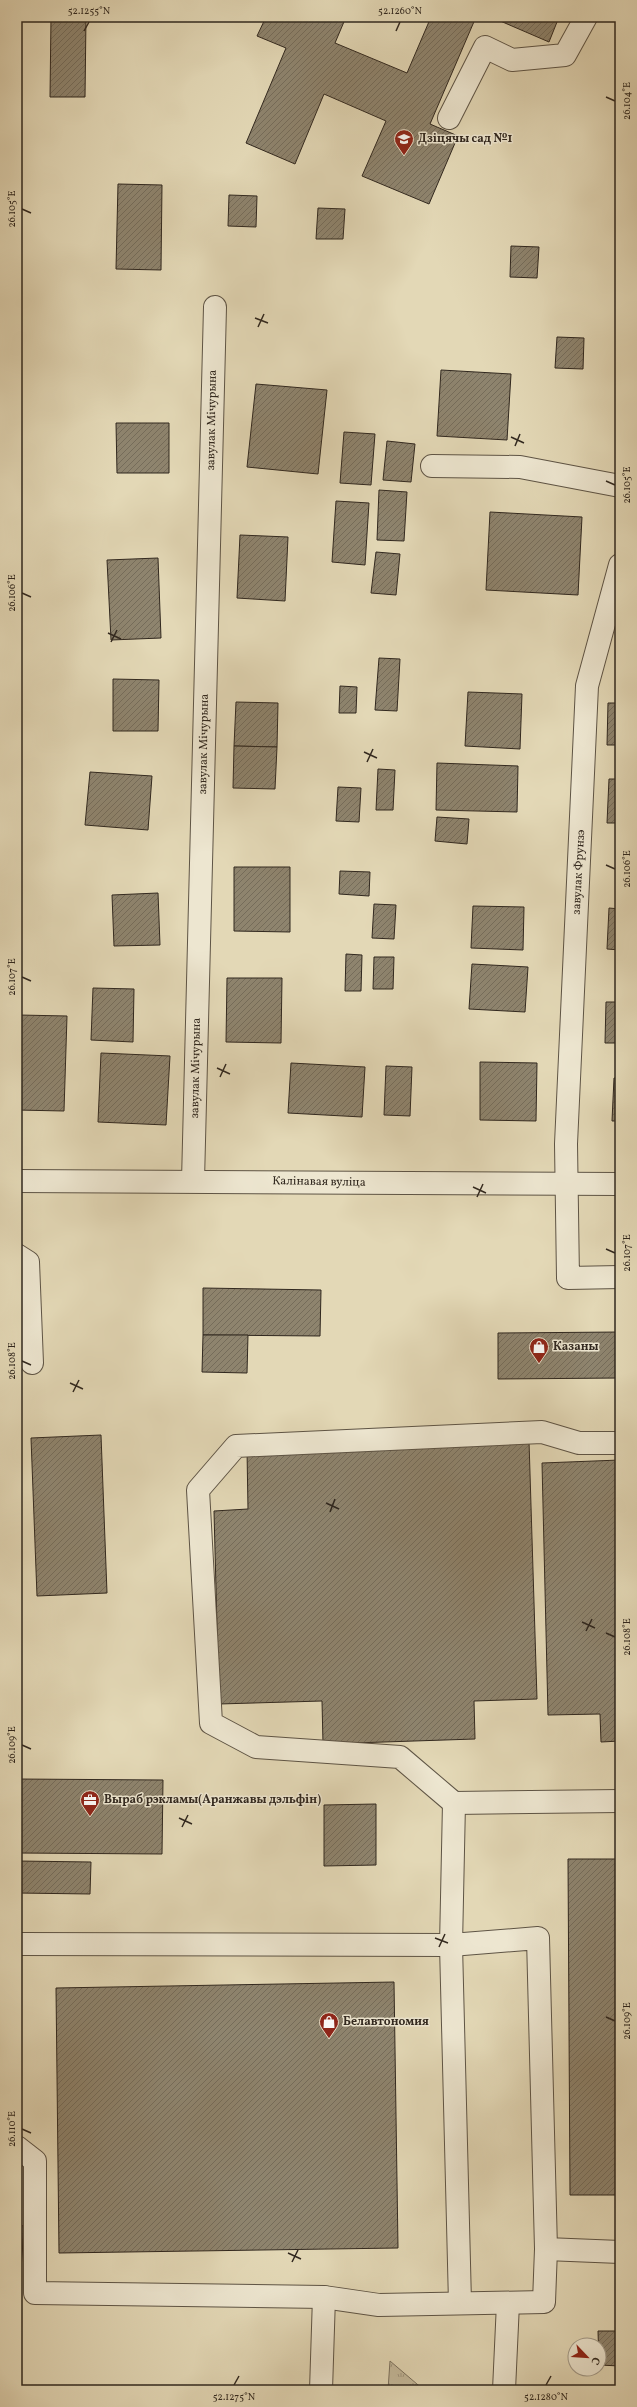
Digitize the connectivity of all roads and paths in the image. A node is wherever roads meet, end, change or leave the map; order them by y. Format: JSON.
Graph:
{"nodes":[{"id":1,"x":586,"y":17,"type":"edge"},
{"id":2,"x":449,"y":118,"type":"dead end"},
{"id":3,"x":215,"y":307,"type":"dead end"},
{"id":4,"x":432,"y":466,"type":"dead end"},
{"id":5,"x":620,"y":486,"type":"edge"},
{"id":6,"x":620,"y":565,"type":"edge"},
{"id":7,"x":17,"y":1181,"type":"edge"},
{"id":8,"x":193,"y":1181,"type":"junction"},
{"id":9,"x":567,"y":1184,"type":"junction"},
{"id":10,"x":620,"y":1184,"type":"edge"},
{"id":11,"x":17,"y":1255,"type":"edge"},
{"id":12,"x":620,"y":1278,"type":"edge"},
{"id":13,"x":32,"y":1363,"type":"dead end"},
{"id":14,"x":620,"y":1443,"type":"edge"},
{"id":15,"x":620,"y":1801,"type":"edge"},
{"id":16,"x":454,"y":1803,"type":"junction"},
{"id":17,"x":17,"y":1944,"type":"edge"},
{"id":18,"x":451,"y":1945,"type":"junction"},
{"id":19,"x":17,"y":2147,"type":"edge"},
{"id":20,"x":546,"y":2249,"type":"junction"},
{"id":21,"x":620,"y":2252,"type":"edge"},
{"id":22,"x":324,"y":2297,"type":"junction"},
{"id":23,"x":460,"y":2303,"type":"junction"},
{"id":24,"x":508,"y":2303,"type":"junction"},
{"id":25,"x":321,"y":2390,"type":"edge"},
{"id":26,"x":504,"y":2390,"type":"edge"}],
"edges":[{"from":1,"to":2,"type":"street"},
{"from":3,"to":8,"type":"street","name":"завулак Мічурына"},
{"from":4,"to":5,"type":"street"},
{"from":6,"to":9,"type":"street","name":"завулак Фрунзэ"},
{"from":7,"to":8,"type":"street","name":"Калінавая вуліца"},
{"from":8,"to":9,"type":"street","name":"Калінавая вуліца"},
{"from":9,"to":10,"type":"street","name":"Калінавая вуліца"},
{"from":9,"to":12,"type":"street","name":"завулак Фрунзэ"},
{"from":11,"to":13,"type":"street"},
{"from":14,"to":16,"type":"street"},
{"from":15,"to":16,"type":"street"},
{"from":16,"to":18,"type":"street"},
{"from":17,"to":18,"type":"street"},
{"from":18,"to":20,"type":"street"},
{"from":18,"to":23,"type":"street"},
{"from":19,"to":22,"type":"street"},
{"from":20,"to":21,"type":"street"},
{"from":20,"to":24,"type":"street"},
{"from":22,"to":23,"type":"street"},
{"from":22,"to":25,"type":"street"},
{"from":23,"to":24,"type":"street"},
{"from":24,"to":26,"type":"street"}]}
